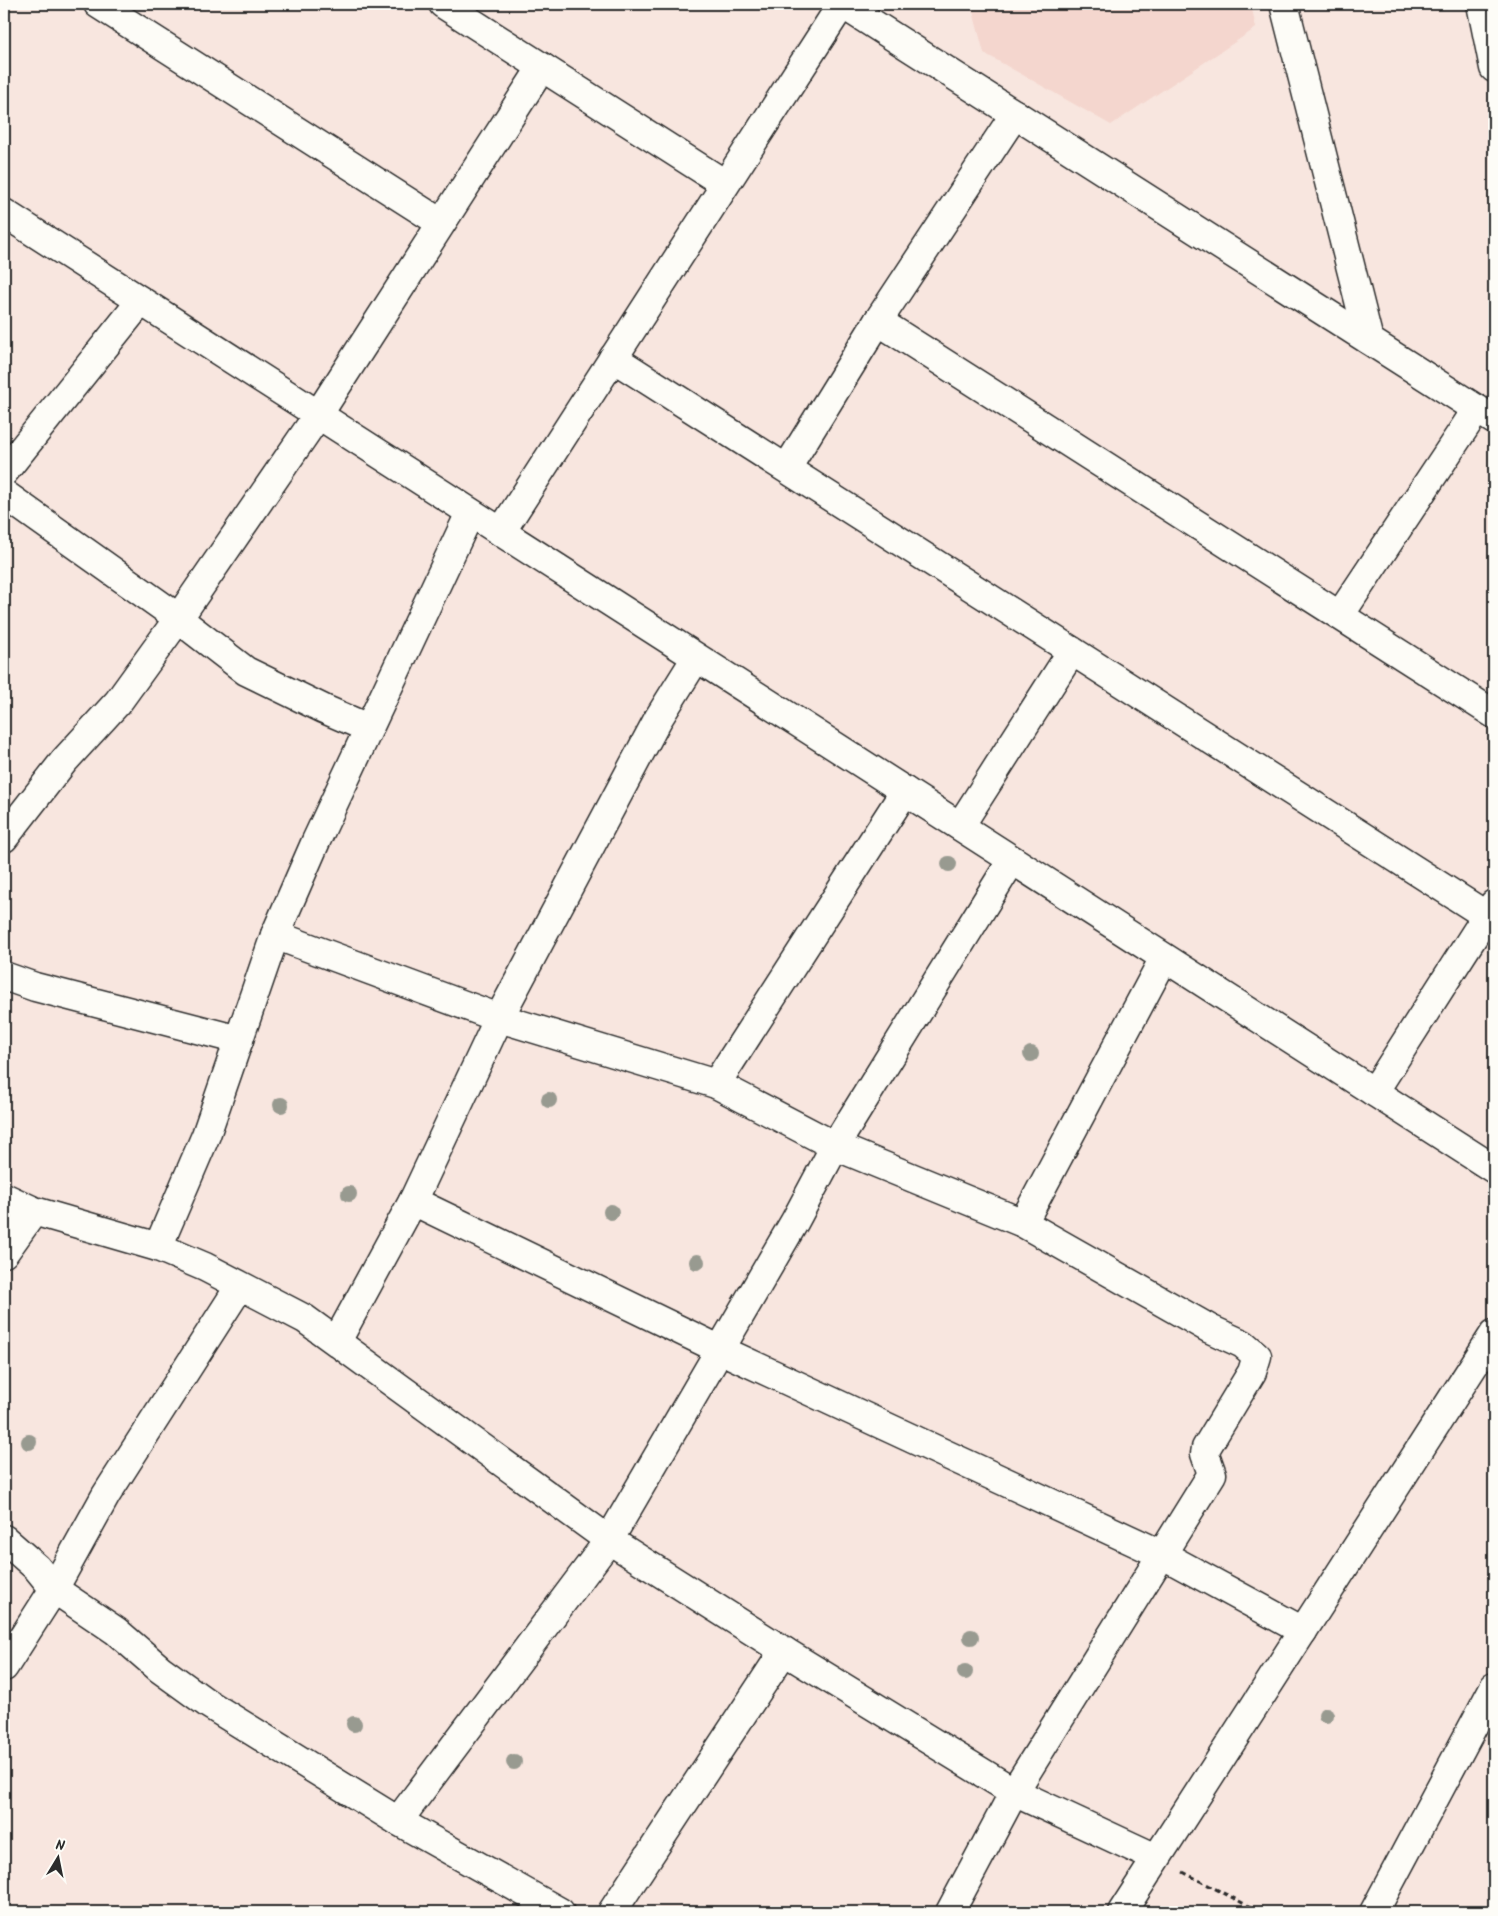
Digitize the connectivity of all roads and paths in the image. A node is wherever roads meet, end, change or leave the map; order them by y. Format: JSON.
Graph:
{"nodes":[{"id":1,"x":98,"y":4,"type":"edge"},
{"id":2,"x":442,"y":4,"type":"edge"},
{"id":3,"x":842,"y":4,"type":"edge"},
{"id":4,"x":1284,"y":4,"type":"edge"},
{"id":5,"x":1481,"y":4,"type":"edge"},
{"id":6,"x":542,"y":67,"type":"junction"},
{"id":7,"x":1494,"y":68,"type":"edge"},
{"id":8,"x":1015,"y":114,"type":"junction"},
{"id":9,"x":725,"y":184,"type":"junction"},
{"id":10,"x":4,"y":213,"type":"edge"},
{"id":11,"x":441,"y":223,"type":"junction"},
{"id":12,"x":141,"y":301,"type":"junction"},
{"id":13,"x":878,"y":321,"type":"junction"},
{"id":14,"x":1369,"y":340,"type":"junction"},
{"id":15,"x":613,"y":358,"type":"junction"},
{"id":16,"x":318,"y":415,"type":"junction"},
{"id":17,"x":1486,"y":415,"type":"edge"},
{"id":18,"x":787,"y":468,"type":"junction"},
{"id":19,"x":4,"y":472,"type":"edge"},
{"id":20,"x":4,"y":494,"type":"edge"},
{"id":21,"x":470,"y":512,"type":"junction"},
{"id":22,"x":501,"y":532,"type":"junction"},
{"id":23,"x":1340,"y":615,"type":"junction"},
{"id":24,"x":178,"y":619,"type":"junction"},
{"id":25,"x":1072,"y":651,"type":"junction"},
{"id":26,"x":696,"y":658,"type":"junction"},
{"id":27,"x":1494,"y":714,"type":"edge"},
{"id":28,"x":368,"y":728,"type":"junction"},
{"id":29,"x":905,"y":791,"type":"junction"},
{"id":30,"x":960,"y":826,"type":"junction"},
{"id":31,"x":4,"y":838,"type":"edge"},
{"id":32,"x":1012,"y":860,"type":"junction"},
{"id":33,"x":1491,"y":910,"type":"edge"},
{"id":34,"x":275,"y":935,"type":"junction"},
{"id":35,"x":1164,"y":958,"type":"junction"},
{"id":36,"x":4,"y":976,"type":"edge"},
{"id":37,"x":499,"y":1018,"type":"junction"},
{"id":38,"x":239,"y":1040,"type":"junction"},
{"id":39,"x":716,"y":1084,"type":"junction"},
{"id":40,"x":1374,"y":1092,"type":"junction"},
{"id":41,"x":835,"y":1146,"type":"junction"},
{"id":42,"x":1494,"y":1169,"type":"edge"},
{"id":43,"x":4,"y":1197,"type":"edge"},
{"id":44,"x":413,"y":1201,"type":"junction"},
{"id":45,"x":34,"y":1211,"type":"junction"},
{"id":46,"x":1023,"y":1223,"type":"junction"},
{"id":47,"x":158,"y":1247,"type":"junction"},
{"id":48,"x":4,"y":1254,"type":"edge"},
{"id":49,"x":240,"y":1286,"type":"junction"},
{"id":50,"x":1494,"y":1334,"type":"edge"},
{"id":51,"x":337,"y":1341,"type":"junction"},
{"id":52,"x":721,"y":1350,"type":"junction"},
{"id":53,"x":4,"y":1539,"type":"edge"},
{"id":54,"x":609,"y":1540,"type":"junction"},
{"id":55,"x":1163,"y":1555,"type":"junction"},
{"id":56,"x":54,"y":1589,"type":"junction"},
{"id":57,"x":1302,"y":1631,"type":"junction"},
{"id":58,"x":784,"y":1651,"type":"junction"},
{"id":59,"x":4,"y":1667,"type":"edge"},
{"id":60,"x":1494,"y":1687,"type":"edge"},
{"id":61,"x":1014,"y":1792,"type":"junction"},
{"id":62,"x":398,"y":1821,"type":"junction"},
{"id":63,"x":1156,"y":1858,"type":"junction"},
{"id":64,"x":620,"y":1910,"type":"edge"},
{"id":65,"x":560,"y":1912,"type":"edge"},
{"id":66,"x":950,"y":1912,"type":"edge"},
{"id":67,"x":1122,"y":1912,"type":"edge"},
{"id":68,"x":1260,"y":1912,"type":"edge"},
{"id":69,"x":1374,"y":1912,"type":"edge"}],
"edges":[{"from":1,"to":11,"type":"street"},
{"from":2,"to":6,"type":"street"},
{"from":3,"to":8,"type":"street"},
{"from":3,"to":9,"type":"street"},
{"from":4,"to":14,"type":"street"},
{"from":5,"to":7,"type":"street"},
{"from":6,"to":9,"type":"street"},
{"from":6,"to":11,"type":"street"},
{"from":8,"to":13,"type":"street"},
{"from":8,"to":14,"type":"street"},
{"from":9,"to":15,"type":"street"},
{"from":10,"to":12,"type":"street"},
{"from":11,"to":16,"type":"street"},
{"from":12,"to":16,"type":"street"},
{"from":12,"to":19,"type":"street"},
{"from":13,"to":18,"type":"street"},
{"from":13,"to":23,"type":"street"},
{"from":14,"to":17,"type":"street"},
{"from":15,"to":18,"type":"street"},
{"from":15,"to":22,"type":"street"},
{"from":16,"to":21,"type":"street"},
{"from":16,"to":24,"type":"street"},
{"from":17,"to":23,"type":"street"},
{"from":18,"to":25,"type":"street"},
{"from":20,"to":24,"type":"street"},
{"from":21,"to":22,"type":"street"},
{"from":21,"to":28,"type":"street"},
{"from":22,"to":26,"type":"street"},
{"from":23,"to":27,"type":"street"},
{"from":24,"to":28,"type":"street"},
{"from":24,"to":31,"type":"street"},
{"from":25,"to":30,"type":"street"},
{"from":25,"to":33,"type":"street"},
{"from":26,"to":29,"type":"street"},
{"from":26,"to":37,"type":"street"},
{"from":28,"to":34,"type":"street"},
{"from":29,"to":30,"type":"street"},
{"from":29,"to":39,"type":"street"},
{"from":30,"to":32,"type":"street"},
{"from":32,"to":35,"type":"street"},
{"from":32,"to":41,"type":"street"},
{"from":33,"to":40,"type":"street"},
{"from":34,"to":37,"type":"street"},
{"from":34,"to":38,"type":"street"},
{"from":35,"to":40,"type":"street"},
{"from":35,"to":46,"type":"street"},
{"from":36,"to":38,"type":"street"},
{"from":37,"to":39,"type":"street"},
{"from":37,"to":44,"type":"street"},
{"from":38,"to":47,"type":"street"},
{"from":39,"to":41,"type":"street"},
{"from":40,"to":42,"type":"street"},
{"from":41,"to":46,"type":"street"},
{"from":41,"to":52,"type":"street"},
{"from":43,"to":45,"type":"street"},
{"from":44,"to":51,"type":"street"},
{"from":44,"to":52,"type":"street"},
{"from":45,"to":47,"type":"street"},
{"from":45,"to":48,"type":"street"},
{"from":46,"to":55,"type":"street"},
{"from":47,"to":49,"type":"street"},
{"from":49,"to":51,"type":"street"},
{"from":49,"to":56,"type":"street"},
{"from":50,"to":57,"type":"street"},
{"from":51,"to":54,"type":"street"},
{"from":52,"to":54,"type":"street"},
{"from":52,"to":55,"type":"street"},
{"from":53,"to":56,"type":"street"},
{"from":54,"to":58,"type":"street"},
{"from":54,"to":62,"type":"street"},
{"from":55,"to":57,"type":"street"},
{"from":55,"to":61,"type":"street"},
{"from":56,"to":59,"type":"street"},
{"from":56,"to":62,"type":"street"},
{"from":57,"to":63,"type":"street"},
{"from":58,"to":61,"type":"street"},
{"from":58,"to":64,"type":"street"},
{"from":60,"to":69,"type":"street"},
{"from":61,"to":63,"type":"street"},
{"from":61,"to":66,"type":"street"},
{"from":62,"to":65,"type":"street"},
{"from":63,"to":67,"type":"street"},
{"from":63,"to":68,"type":"path"}]}
